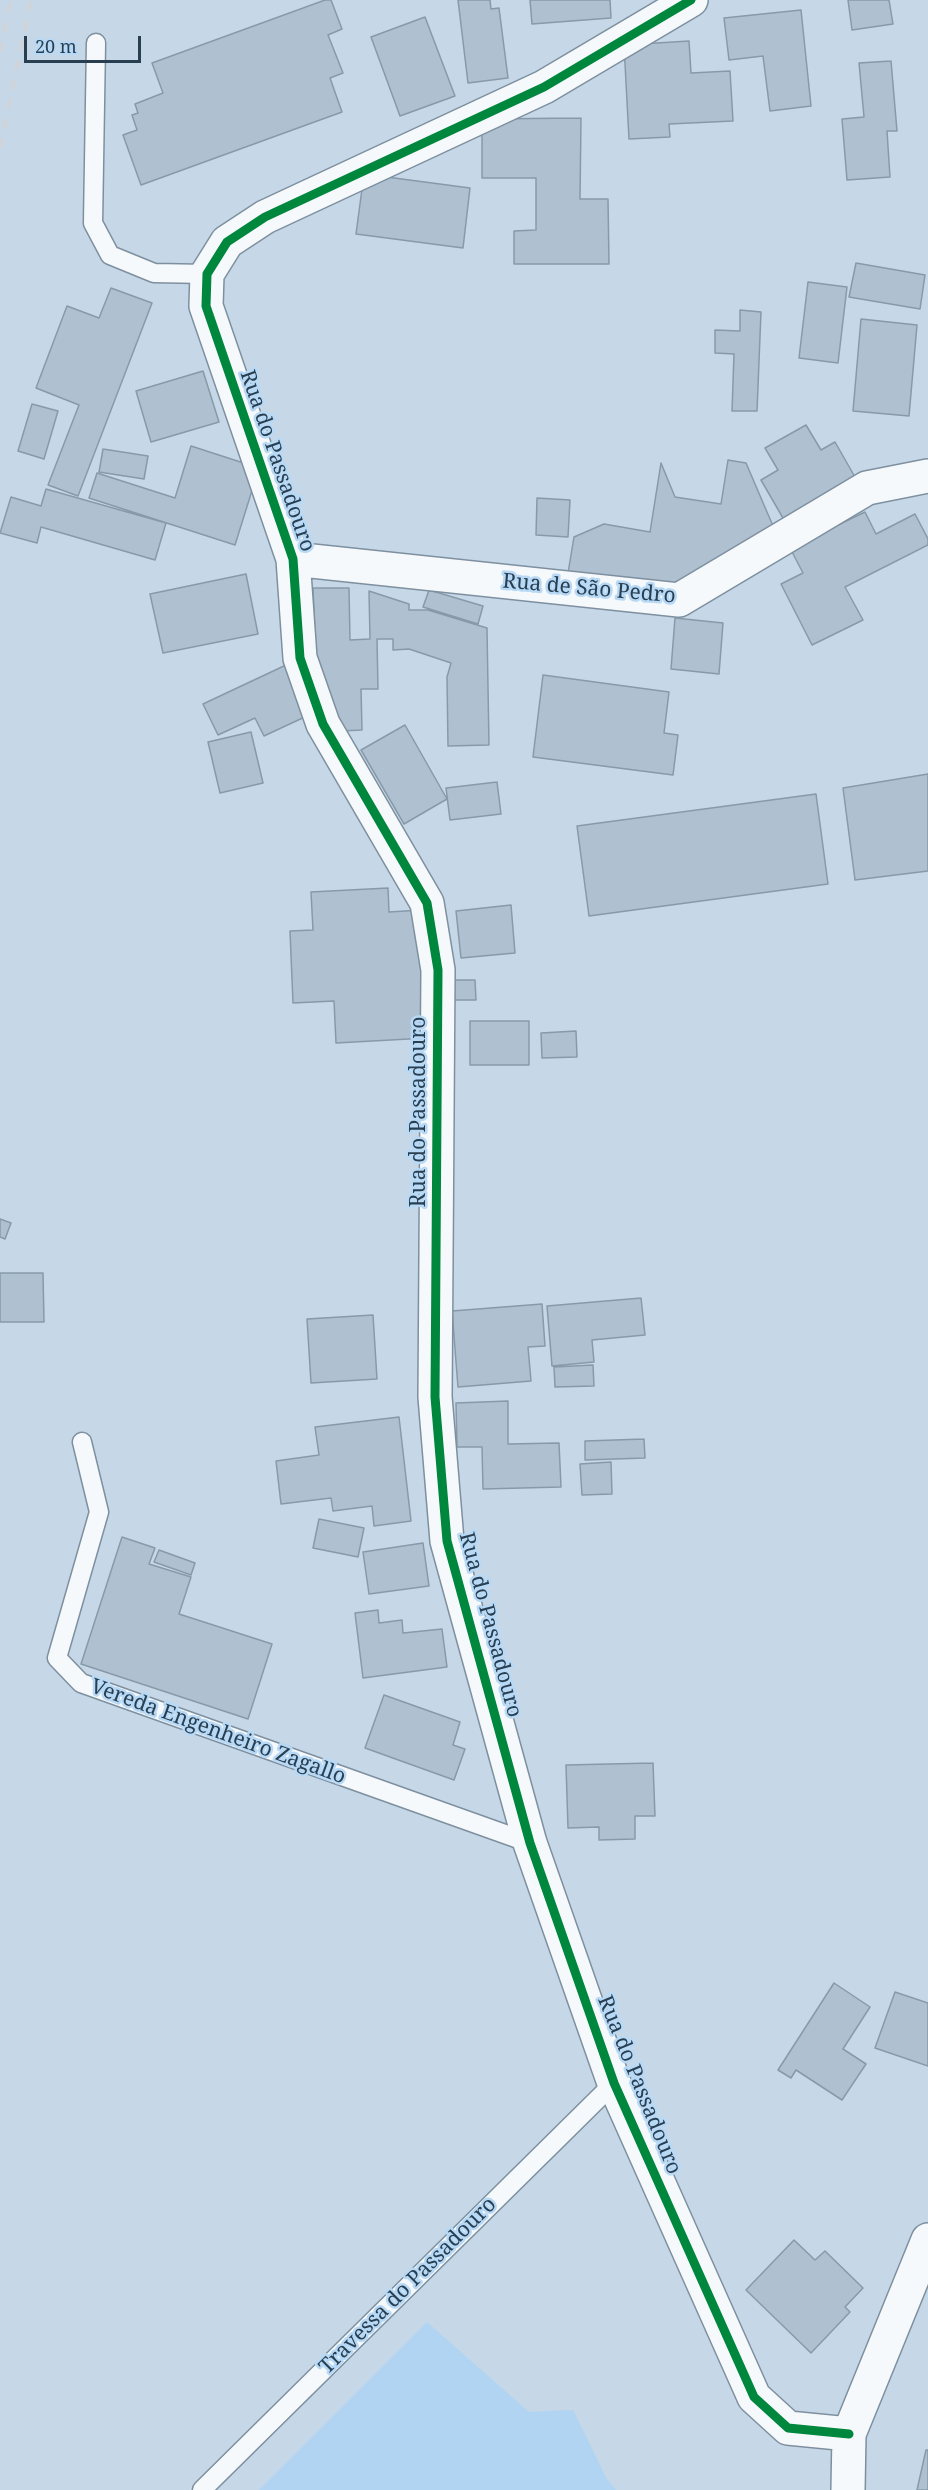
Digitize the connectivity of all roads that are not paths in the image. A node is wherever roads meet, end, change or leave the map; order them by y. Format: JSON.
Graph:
{"nodes":[{"id":1,"x":691,"y":0,"type":"edge"},
{"id":2,"x":96,"y":43,"type":"dead end"},
{"id":3,"x":207,"y":274,"type":"junction"},
{"id":4,"x":928,"y":476,"type":"edge"},
{"id":5,"x":293,"y":559,"type":"junction"},
{"id":6,"x":82,"y":1442,"type":"dead end"},
{"id":7,"x":530,"y":1843,"type":"junction"},
{"id":8,"x":614,"y":2083,"type":"junction"},
{"id":9,"x":928,"y":2240,"type":"edge"},
{"id":10,"x":849,"y":2434,"type":"junction"},
{"id":11,"x":202,"y":2490,"type":"edge"},
{"id":12,"x":848,"y":2490,"type":"edge"}],
"edges":[{"from":1,"to":3,"type":"street"},
{"from":2,"to":3,"type":"lane"},
{"from":3,"to":5,"type":"street","name":"Rua do Passadouro"},
{"from":4,"to":5,"type":"street","name":"Rua de São Pedro"},
{"from":5,"to":7,"type":"street","name":"Rua do Passadouro"},
{"from":6,"to":7,"type":"lane","name":"Vereda Engenheiro Zagallo"},
{"from":7,"to":8,"type":"street","name":"Rua do Passadouro"},
{"from":8,"to":10,"type":"street","name":"Rua do Passadouro"},
{"from":8,"to":11,"type":"lane","name":"Travessa do Passadouro"},
{"from":9,"to":10,"type":"street"},
{"from":10,"to":12,"type":"street"}]}
